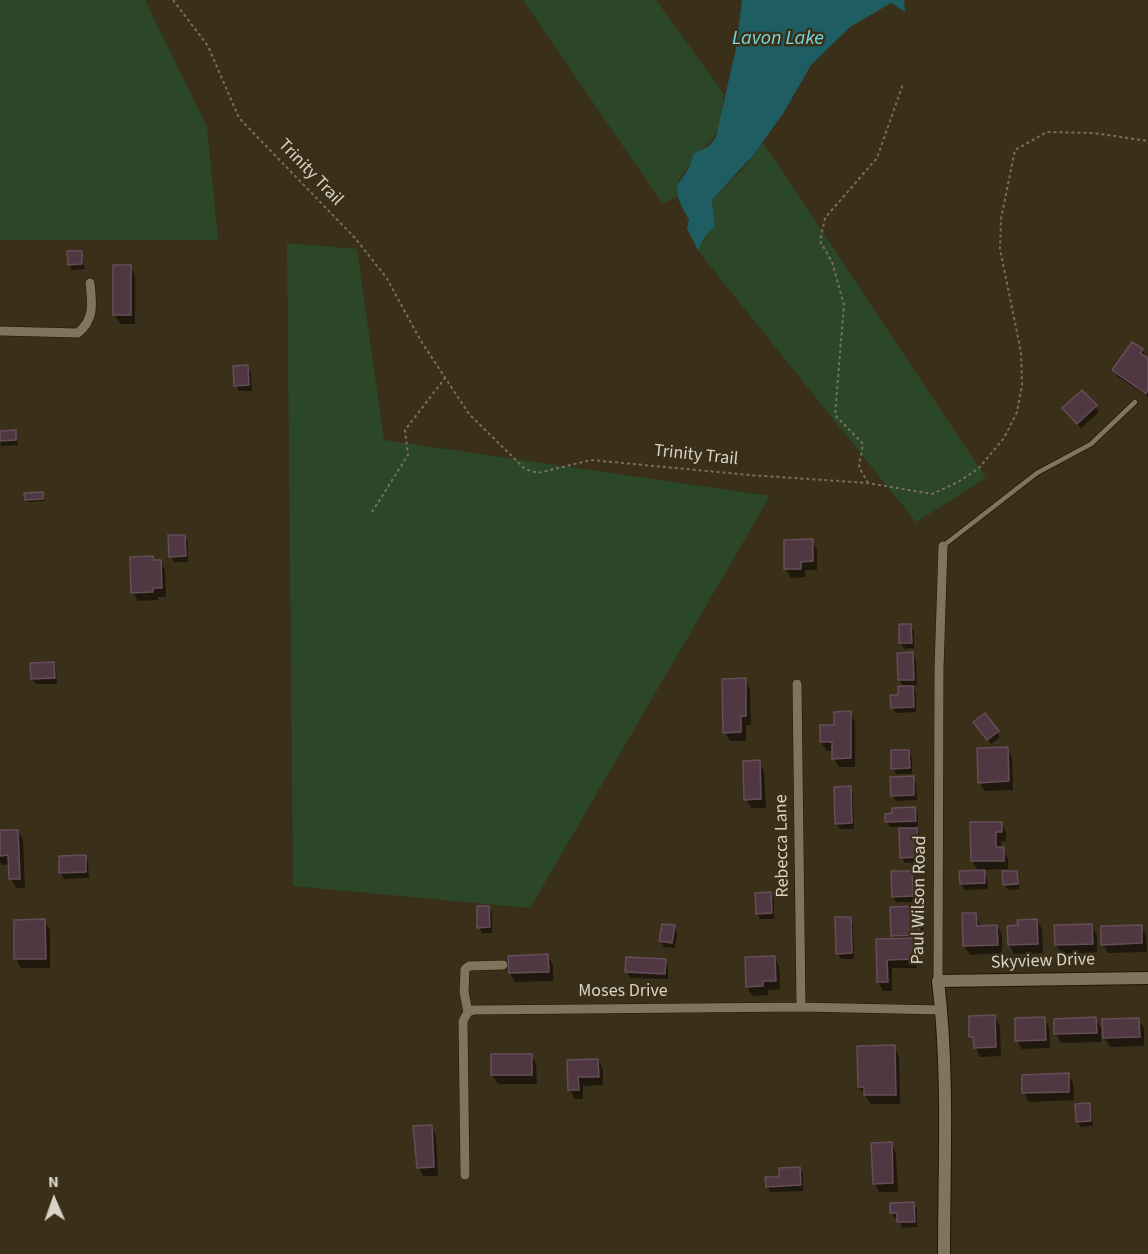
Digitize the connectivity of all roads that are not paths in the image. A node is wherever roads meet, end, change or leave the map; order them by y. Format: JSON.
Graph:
{"nodes":[{"id":1,"x":90,"y":283,"type":"dead end"},
{"id":2,"x":0,"y":332,"type":"edge"},
{"id":3,"x":1135,"y":402,"type":"dead end"},
{"id":4,"x":944,"y":546,"type":"joint"},
{"id":5,"x":797,"y":684,"type":"dead end"},
{"id":6,"x":503,"y":965,"type":"dead end"},
{"id":7,"x":1148,"y":978,"type":"edge"},
{"id":8,"x":938,"y":981,"type":"junction"},
{"id":9,"x":801,"y":1007,"type":"junction"},
{"id":10,"x":942,"y":1010,"type":"junction"},
{"id":11,"x":468,"y":1012,"type":"junction"},
{"id":12,"x":465,"y":1175,"type":"dead end"},
{"id":13,"x":944,"y":1254,"type":"edge"}],
"edges":[{"from":1,"to":2,"type":"street"},
{"from":3,"to":4,"type":"lane"},
{"from":4,"to":8,"type":"street","name":"Paul Wilson Road"},
{"from":5,"to":9,"type":"street","name":"Rebecca Lane"},
{"from":6,"to":11,"type":"street"},
{"from":7,"to":8,"type":"street","name":"Skyview Drive"},
{"from":8,"to":10,"type":"street","name":"Paul Wilson Road"},
{"from":9,"to":10,"type":"street","name":"Moses Drive"},
{"from":9,"to":11,"type":"street","name":"Moses Drive"},
{"from":10,"to":13,"type":"street","name":"Paul Wilson Road"},
{"from":11,"to":12,"type":"street"}]}
